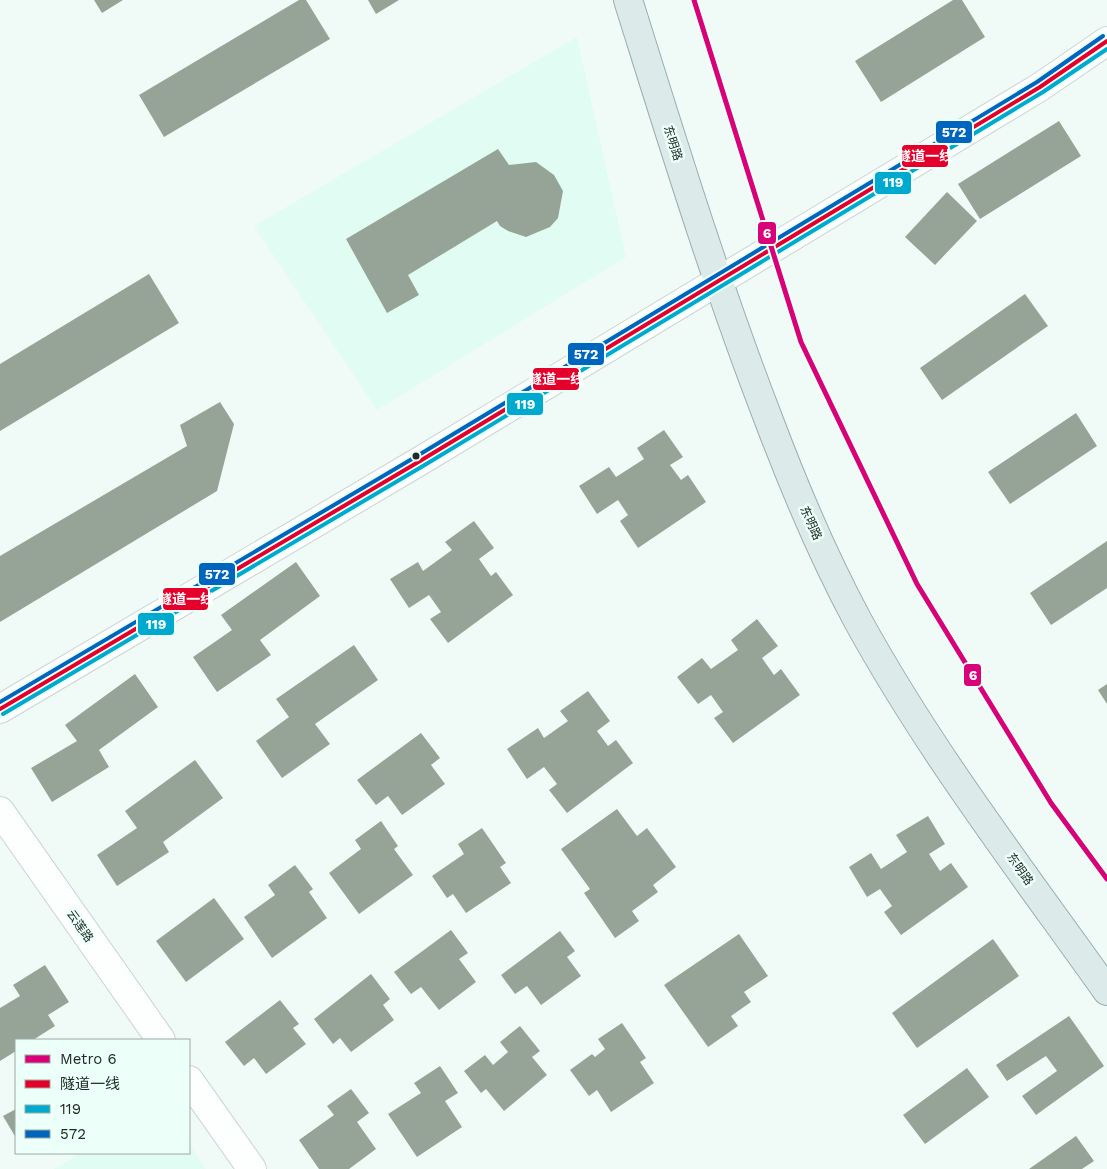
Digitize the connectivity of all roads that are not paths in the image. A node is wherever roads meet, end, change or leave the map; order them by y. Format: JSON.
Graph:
{"nodes":[{"id":1,"x":628,"y":0,"type":"edge"},
{"id":2,"x":1107,"y":41,"type":"edge"},
{"id":3,"x":718,"y":281,"type":"junction"},
{"id":4,"x":0,"y":709,"type":"edge"},
{"id":5,"x":0,"y":811,"type":"edge"},
{"id":6,"x":1107,"y":991,"type":"edge"},
{"id":7,"x":160,"y":1039,"type":"edge"},
{"id":8,"x":190,"y":1081,"type":"edge"},
{"id":9,"x":252,"y":1169,"type":"edge"}],
"edges":[{"from":1,"to":3,"type":"main road","name":"东明路"},
{"from":2,"to":3,"type":"street"},
{"from":3,"to":4,"type":"street"},
{"from":3,"to":6,"type":"main road","name":"东明路"},
{"from":5,"to":7,"type":"street","name":"云莲路"},
{"from":8,"to":9,"type":"street"}]}
